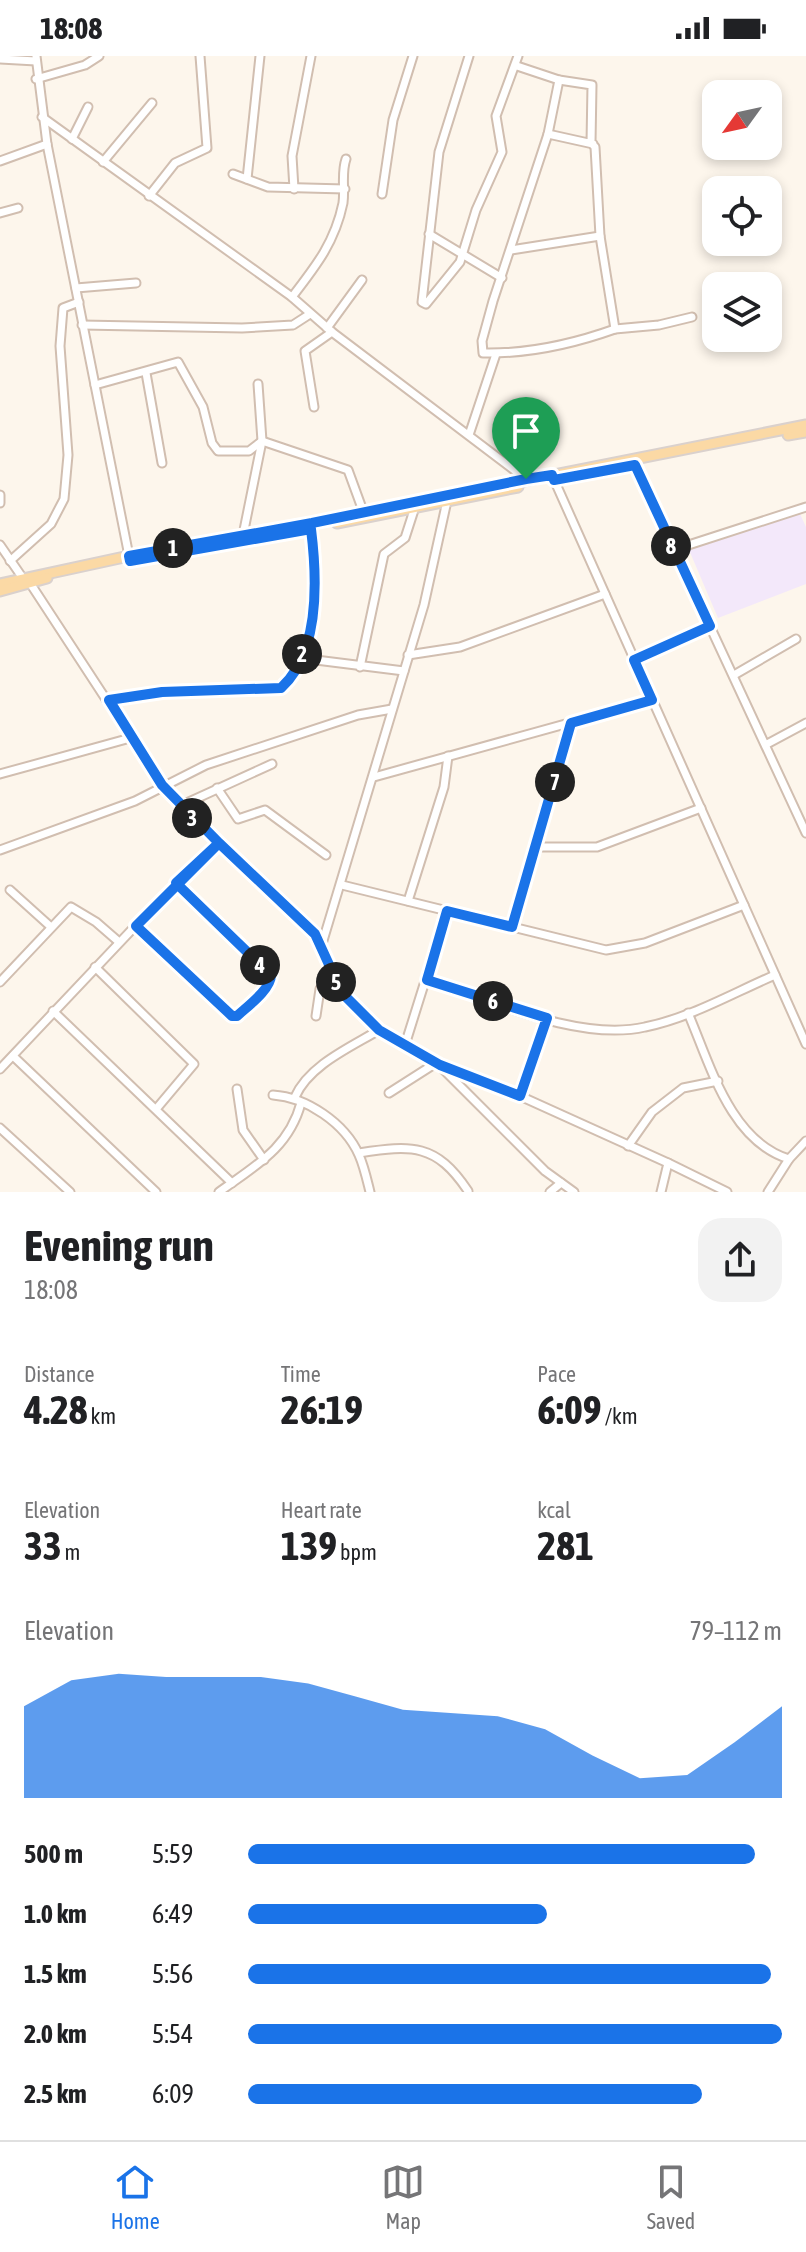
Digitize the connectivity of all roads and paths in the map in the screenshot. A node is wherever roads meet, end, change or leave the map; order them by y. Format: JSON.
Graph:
{"nodes":[{"id":1,"x":99,"y":56,"type":"edge"},
{"id":2,"x":200,"y":56,"type":"edge"},
{"id":3,"x":260,"y":56,"type":"edge"},
{"id":4,"x":311,"y":56,"type":"edge"},
{"id":5,"x":413,"y":56,"type":"edge"},
{"id":6,"x":469,"y":56,"type":"edge"},
{"id":7,"x":518,"y":56,"type":"edge"},
{"id":8,"x":0,"y":59,"type":"edge"},
{"id":9,"x":36,"y":59,"type":"edge"},
{"id":10,"x":517,"y":66,"type":"junction"},
{"id":11,"x":36,"y":79,"type":"junction"},
{"id":12,"x":559,"y":80,"type":"junction"},
{"id":13,"x":152,"y":103,"type":"dead end"},
{"id":14,"x":88,"y":107,"type":"dead end"},
{"id":15,"x":42,"y":117,"type":"junction"},
{"id":16,"x":548,"y":134,"type":"junction"},
{"id":17,"x":72,"y":139,"type":"junction"},
{"id":18,"x":47,"y":144,"type":"junction"},
{"id":19,"x":593,"y":144,"type":"junction"},
{"id":20,"x":346,"y":159,"type":"dead end"},
{"id":21,"x":0,"y":161,"type":"edge"},
{"id":22,"x":103,"y":162,"type":"junction"},
{"id":23,"x":233,"y":174,"type":"dead end"},
{"id":24,"x":247,"y":179,"type":"junction"},
{"id":25,"x":294,"y":189,"type":"junction"},
{"id":26,"x":345,"y":189,"type":"junction"},
{"id":27,"x":382,"y":194,"type":"dead end"},
{"id":28,"x":149,"y":196,"type":"junction"},
{"id":29,"x":18,"y":208,"type":"dead end"},
{"id":30,"x":0,"y":213,"type":"edge"},
{"id":31,"x":429,"y":234,"type":"junction"},
{"id":32,"x":600,"y":236,"type":"junction"},
{"id":33,"x":511,"y":250,"type":"junction"},
{"id":34,"x":463,"y":251,"type":"junction"},
{"id":35,"x":502,"y":278,"type":"junction"},
{"id":36,"x":362,"y":280,"type":"dead end"},
{"id":37,"x":136,"y":283,"type":"dead end"},
{"id":38,"x":76,"y":288,"type":"junction"},
{"id":39,"x":292,"y":297,"type":"junction"},
{"id":40,"x":79,"y":302,"type":"junction"},
{"id":41,"x":310,"y":314,"type":"junction"},
{"id":42,"x":692,"y":317,"type":"dead end"},
{"id":43,"x":82,"y":325,"type":"junction"},
{"id":44,"x":615,"y":329,"type":"junction"},
{"id":45,"x":330,"y":330,"type":"junction"},
{"id":46,"x":496,"y":354,"type":"junction"},
{"id":47,"x":146,"y":373,"type":"junction"},
{"id":48,"x":258,"y":384,"type":"dead end"},
{"id":49,"x":95,"y":385,"type":"junction"},
{"id":50,"x":314,"y":407,"type":"dead end"},
{"id":51,"x":806,"y":425,"type":"edge"},
{"id":52,"x":806,"y":432,"type":"edge"},
{"id":53,"x":469,"y":435,"type":"junction"},
{"id":54,"x":262,"y":441,"type":"junction"},
{"id":55,"x":162,"y":463,"type":"dead end"},
{"id":56,"x":635,"y":465,"type":"junction"},
{"id":57,"x":553,"y":477,"type":"junction"},
{"id":58,"x":526,"y":479,"type":"junction"},
{"id":59,"x":0,"y":495,"type":"edge"},
{"id":60,"x":447,"y":501,"type":"junction"},
{"id":61,"x":0,"y":503,"type":"edge"},
{"id":62,"x":415,"y":507,"type":"junction"},
{"id":63,"x":806,"y":507,"type":"edge"},
{"id":64,"x":363,"y":511,"type":"junction"},
{"id":65,"x":311,"y":529,"type":"junction"},
{"id":66,"x":243,"y":535,"type":"junction"},
{"id":67,"x":0,"y":545,"type":"edge"},
{"id":68,"x":673,"y":550,"type":"junction"},
{"id":69,"x":130,"y":558,"type":"junction"},
{"id":70,"x":10,"y":561,"type":"junction"},
{"id":71,"x":26,"y":580,"type":"junction"},
{"id":72,"x":0,"y":584,"type":"edge"},
{"id":73,"x":0,"y":591,"type":"edge"},
{"id":74,"x":605,"y":594,"type":"junction"},
{"id":75,"x":710,"y":626,"type":"junction"},
{"id":76,"x":796,"y":639,"type":"dead end"},
{"id":77,"x":408,"y":655,"type":"junction"},
{"id":78,"x":300,"y":658,"type":"junction"},
{"id":79,"x":634,"y":660,"type":"junction"},
{"id":80,"x":360,"y":667,"type":"junction"},
{"id":81,"x":404,"y":671,"type":"junction"},
{"id":82,"x":734,"y":675,"type":"junction"},
{"id":83,"x":109,"y":700,"type":"junction"},
{"id":84,"x":652,"y":700,"type":"junction"},
{"id":85,"x":392,"y":709,"type":"junction"},
{"id":86,"x":571,"y":723,"type":"junction"},
{"id":87,"x":806,"y":723,"type":"edge"},
{"id":88,"x":134,"y":737,"type":"junction"},
{"id":89,"x":767,"y":744,"type":"junction"},
{"id":90,"x":448,"y":756,"type":"junction"},
{"id":91,"x":272,"y":764,"type":"dead end"},
{"id":92,"x":0,"y":774,"type":"edge"},
{"id":93,"x":374,"y":777,"type":"junction"},
{"id":94,"x":162,"y":785,"type":"junction"},
{"id":95,"x":217,"y":788,"type":"junction"},
{"id":96,"x":180,"y":806,"type":"junction"},
{"id":97,"x":701,"y":808,"type":"junction"},
{"id":98,"x":806,"y":833,"type":"edge"},
{"id":99,"x":219,"y":843,"type":"junction"},
{"id":100,"x":537,"y":847,"type":"junction"},
{"id":101,"x":0,"y":850,"type":"edge"},
{"id":102,"x":326,"y":855,"type":"dead end"},
{"id":103,"x":176,"y":883,"type":"junction"},
{"id":104,"x":342,"y":885,"type":"junction"},
{"id":105,"x":10,"y":890,"type":"dead end"},
{"id":106,"x":408,"y":901,"type":"junction"},
{"id":107,"x":744,"y":905,"type":"junction"},
{"id":108,"x":447,"y":911,"type":"junction"},
{"id":109,"x":136,"y":926,"type":"junction"},
{"id":110,"x":51,"y":927,"type":"junction"},
{"id":111,"x":512,"y":927,"type":"junction"},
{"id":112,"x":119,"y":942,"type":"junction"},
{"id":113,"x":322,"y":944,"type":"junction"},
{"id":114,"x":95,"y":967,"type":"junction"},
{"id":115,"x":775,"y":975,"type":"junction"},
{"id":116,"x":2,"y":976,"type":"edge"},
{"id":117,"x":334,"y":977,"type":"junction"},
{"id":118,"x":427,"y":980,"type":"junction"},
{"id":119,"x":53,"y":1011,"type":"junction"},
{"id":120,"x":688,"y":1013,"type":"junction"},
{"id":121,"x":316,"y":1016,"type":"dead end"},
{"id":122,"x":547,"y":1018,"type":"junction"},
{"id":123,"x":379,"y":1030,"type":"junction"},
{"id":124,"x":806,"y":1044,"type":"edge"},
{"id":125,"x":405,"y":1045,"type":"junction"},
{"id":126,"x":13,"y":1056,"type":"junction"},
{"id":127,"x":437,"y":1063,"type":"junction"},
{"id":128,"x":0,"y":1069,"type":"edge"},
{"id":129,"x":718,"y":1081,"type":"junction"},
{"id":130,"x":237,"y":1089,"type":"dead end"},
{"id":131,"x":389,"y":1093,"type":"dead end"},
{"id":132,"x":273,"y":1095,"type":"dead end"},
{"id":133,"x":520,"y":1096,"type":"junction"},
{"id":134,"x":298,"y":1100,"type":"junction"},
{"id":135,"x":157,"y":1108,"type":"junction"},
{"id":136,"x":0,"y":1128,"type":"edge"},
{"id":137,"x":806,"y":1141,"type":"edge"},
{"id":138,"x":628,"y":1146,"type":"junction"},
{"id":139,"x":359,"y":1153,"type":"junction"},
{"id":140,"x":789,"y":1159,"type":"junction"},
{"id":141,"x":264,"y":1160,"type":"junction"},
{"id":142,"x":668,"y":1163,"type":"junction"},
{"id":143,"x":232,"y":1183,"type":"junction"},
{"id":144,"x":561,"y":1183,"type":"junction"},
{"id":145,"x":468,"y":1191,"type":"edge"},
{"id":146,"x":70,"y":1192,"type":"edge"},
{"id":147,"x":156,"y":1192,"type":"edge"},
{"id":148,"x":219,"y":1192,"type":"edge"},
{"id":149,"x":370,"y":1192,"type":"edge"},
{"id":150,"x":550,"y":1192,"type":"edge"},
{"id":151,"x":574,"y":1192,"type":"edge"},
{"id":152,"x":661,"y":1192,"type":"edge"},
{"id":153,"x":727,"y":1192,"type":"edge"},
{"id":154,"x":768,"y":1192,"type":"edge"}],
"edges":[{"from":1,"to":11,"type":"street"},
{"from":2,"to":28,"type":"street"},
{"from":3,"to":24,"type":"street"},
{"from":4,"to":25,"type":"street"},
{"from":5,"to":27,"type":"street"},
{"from":6,"to":31,"type":"street"},
{"from":7,"to":10,"type":"street"},
{"from":8,"to":9,"type":"street"},
{"from":9,"to":11,"type":"street"},
{"from":10,"to":12,"type":"street"},
{"from":10,"to":34,"type":"street"},
{"from":11,"to":15,"type":"street"},
{"from":12,"to":16,"type":"street"},
{"from":12,"to":19,"type":"street"},
{"from":13,"to":22,"type":"street"},
{"from":14,"to":17,"type":"street"},
{"from":15,"to":17,"type":"street"},
{"from":15,"to":18,"type":"street"},
{"from":16,"to":19,"type":"street"},
{"from":16,"to":33,"type":"street"},
{"from":17,"to":22,"type":"street"},
{"from":18,"to":21,"type":"street"},
{"from":18,"to":38,"type":"street"},
{"from":19,"to":32,"type":"street"},
{"from":20,"to":26,"type":"street"},
{"from":22,"to":28,"type":"street"},
{"from":23,"to":24,"type":"street"},
{"from":24,"to":25,"type":"street"},
{"from":25,"to":26,"type":"street"},
{"from":26,"to":39,"type":"street"},
{"from":28,"to":39,"type":"street"},
{"from":29,"to":30,"type":"street"},
{"from":31,"to":34,"type":"street"},
{"from":31,"to":34,"type":"street"},
{"from":32,"to":33,"type":"street"},
{"from":32,"to":44,"type":"street"},
{"from":33,"to":35,"type":"street"},
{"from":34,"to":35,"type":"street"},
{"from":35,"to":46,"type":"street"},
{"from":36,"to":45,"type":"street"},
{"from":37,"to":38,"type":"street"},
{"from":38,"to":40,"type":"street"},
{"from":39,"to":41,"type":"street"},
{"from":40,"to":43,"type":"street"},
{"from":40,"to":70,"type":"street"},
{"from":41,"to":43,"type":"street"},
{"from":41,"to":45,"type":"street"},
{"from":42,"to":44,"type":"street"},
{"from":43,"to":49,"type":"street"},
{"from":44,"to":46,"type":"street"},
{"from":45,"to":50,"type":"street"},
{"from":45,"to":53,"type":"street"},
{"from":46,"to":53,"type":"street"},
{"from":47,"to":49,"type":"street"},
{"from":47,"to":54,"type":"street"},
{"from":47,"to":55,"type":"street"},
{"from":48,"to":54,"type":"street"},
{"from":49,"to":69,"type":"street"},
{"from":51,"to":57,"type":"main road"},
{"from":52,"to":56,"type":"main road"},
{"from":53,"to":58,"type":"street"},
{"from":54,"to":64,"type":"street"},
{"from":54,"to":66,"type":"street"},
{"from":56,"to":57,"type":"main road"},
{"from":56,"to":68,"type":"street"},
{"from":57,"to":58,"type":"main road"},
{"from":57,"to":60,"type":"main road"},
{"from":57,"to":74,"type":"street"},
{"from":58,"to":64,"type":"main road"},
{"from":59,"to":61,"type":"street"},
{"from":60,"to":62,"type":"main road"},
{"from":60,"to":77,"type":"street"},
{"from":62,"to":65,"type":"main road"},
{"from":62,"to":80,"type":"street"},
{"from":63,"to":68,"type":"street"},
{"from":64,"to":66,"type":"main road"},
{"from":65,"to":69,"type":"main road"},
{"from":65,"to":78,"type":"street"},
{"from":66,"to":69,"type":"main road"},
{"from":67,"to":70,"type":"street"},
{"from":68,"to":75,"type":"street"},
{"from":69,"to":71,"type":"main road"},
{"from":70,"to":71,"type":"street"},
{"from":71,"to":72,"type":"main road"},
{"from":71,"to":73,"type":"main road"},
{"from":71,"to":83,"type":"street"},
{"from":74,"to":77,"type":"street"},
{"from":74,"to":79,"type":"street"},
{"from":75,"to":79,"type":"street"},
{"from":75,"to":82,"type":"street"},
{"from":76,"to":82,"type":"street"},
{"from":77,"to":81,"type":"street"},
{"from":78,"to":80,"type":"street"},
{"from":78,"to":83,"type":"street"},
{"from":79,"to":84,"type":"street"},
{"from":80,"to":81,"type":"street"},
{"from":81,"to":85,"type":"street"},
{"from":82,"to":89,"type":"street"},
{"from":83,"to":88,"type":"street"},
{"from":84,"to":86,"type":"street"},
{"from":84,"to":97,"type":"street"},
{"from":85,"to":93,"type":"street"},
{"from":85,"to":94,"type":"street"},
{"from":86,"to":90,"type":"street"},
{"from":86,"to":100,"type":"street"},
{"from":87,"to":89,"type":"street"},
{"from":88,"to":92,"type":"street"},
{"from":88,"to":94,"type":"street"},
{"from":89,"to":98,"type":"street"},
{"from":90,"to":93,"type":"street"},
{"from":90,"to":106,"type":"street"},
{"from":91,"to":95,"type":"street"},
{"from":93,"to":104,"type":"street"},
{"from":94,"to":96,"type":"street"},
{"from":94,"to":101,"type":"street"},
{"from":95,"to":96,"type":"street"},
{"from":95,"to":102,"type":"street"},
{"from":96,"to":99,"type":"street"},
{"from":97,"to":100,"type":"street"},
{"from":97,"to":107,"type":"street"},
{"from":99,"to":103,"type":"street"},
{"from":99,"to":113,"type":"street"},
{"from":100,"to":111,"type":"street"},
{"from":103,"to":109,"type":"street"},
{"from":103,"to":109,"type":"street"},
{"from":104,"to":106,"type":"street"},
{"from":104,"to":113,"type":"street"},
{"from":105,"to":110,"type":"street"},
{"from":106,"to":108,"type":"street"},
{"from":107,"to":111,"type":"street"},
{"from":107,"to":115,"type":"street"},
{"from":108,"to":111,"type":"street"},
{"from":108,"to":118,"type":"street"},
{"from":109,"to":112,"type":"street"},
{"from":110,"to":112,"type":"street"},
{"from":110,"to":116,"type":"street"},
{"from":112,"to":114,"type":"street"},
{"from":113,"to":117,"type":"street"},
{"from":114,"to":119,"type":"street"},
{"from":114,"to":135,"type":"street"},
{"from":115,"to":120,"type":"street"},
{"from":115,"to":124,"type":"street"},
{"from":117,"to":121,"type":"street"},
{"from":117,"to":123,"type":"street"},
{"from":118,"to":122,"type":"street"},
{"from":118,"to":125,"type":"street"},
{"from":119,"to":126,"type":"street"},
{"from":119,"to":135,"type":"street"},
{"from":120,"to":122,"type":"street"},
{"from":120,"to":129,"type":"street"},
{"from":122,"to":133,"type":"street"},
{"from":123,"to":125,"type":"street"},
{"from":123,"to":134,"type":"street"},
{"from":125,"to":127,"type":"street"},
{"from":126,"to":128,"type":"street"},
{"from":126,"to":147,"type":"street"},
{"from":127,"to":131,"type":"street"},
{"from":127,"to":133,"type":"street"},
{"from":127,"to":144,"type":"street"},
{"from":129,"to":138,"type":"street"},
{"from":129,"to":140,"type":"street"},
{"from":130,"to":141,"type":"street"},
{"from":132,"to":134,"type":"street"},
{"from":133,"to":138,"type":"street"},
{"from":134,"to":139,"type":"street"},
{"from":134,"to":141,"type":"street"},
{"from":135,"to":143,"type":"street"},
{"from":136,"to":146,"type":"street"},
{"from":137,"to":140,"type":"street"},
{"from":138,"to":142,"type":"street"},
{"from":139,"to":145,"type":"street"},
{"from":139,"to":149,"type":"street"},
{"from":140,"to":154,"type":"street"},
{"from":141,"to":143,"type":"street"},
{"from":142,"to":152,"type":"street"},
{"from":142,"to":153,"type":"street"},
{"from":143,"to":148,"type":"street"},
{"from":144,"to":150,"type":"street"},
{"from":144,"to":151,"type":"street"}]}
